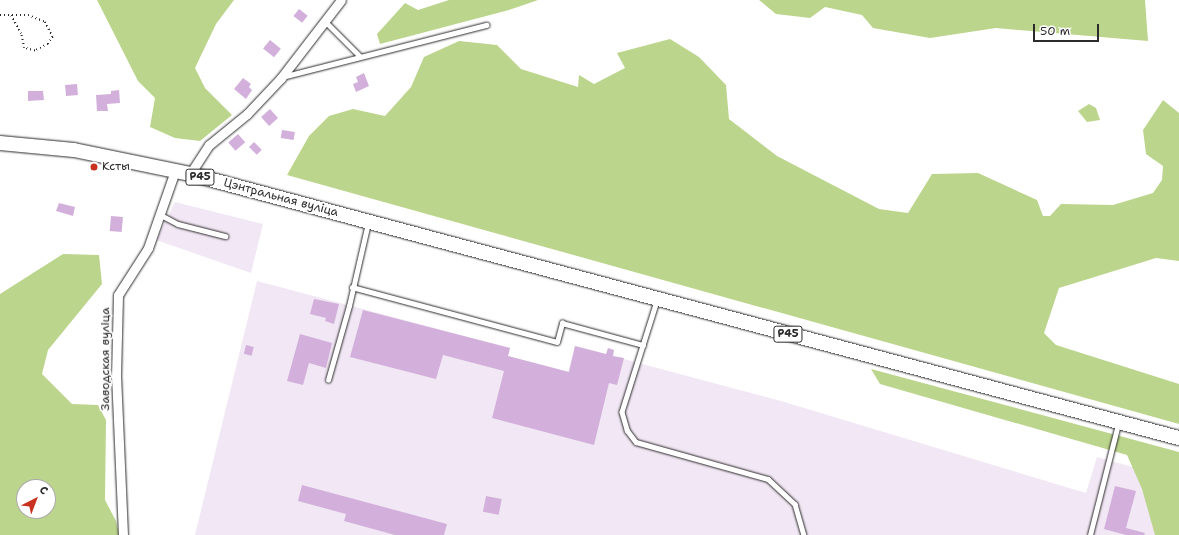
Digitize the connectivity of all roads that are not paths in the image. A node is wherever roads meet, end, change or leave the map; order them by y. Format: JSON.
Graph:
{"nodes":[{"id":1,"x":341,"y":0,"type":"edge"},
{"id":2,"x":325,"y":21,"type":"junction"},
{"id":3,"x":486,"y":25,"type":"dead end"},
{"id":4,"x":360,"y":56,"type":"junction"},
{"id":5,"x":281,"y":78,"type":"junction"},
{"id":6,"x":0,"y":143,"type":"edge"},
{"id":7,"x":175,"y":171,"type":"junction"},
{"id":8,"x":190,"y":174,"type":"junction"},
{"id":9,"x":161,"y":215,"type":"junction"},
{"id":10,"x":368,"y":221,"type":"junction"},
{"id":11,"x":224,"y":236,"type":"dead end"},
{"id":12,"x":352,"y":286,"type":"junction"},
{"id":13,"x":657,"y":299,"type":"junction"},
{"id":14,"x":643,"y":345,"type":"junction"},
{"id":15,"x":328,"y":380,"type":"dead end"},
{"id":16,"x":1119,"y":422,"type":"junction"},
{"id":17,"x":1179,"y":438,"type":"edge"},
{"id":18,"x":123,"y":535,"type":"edge"},
{"id":19,"x":804,"y":535,"type":"edge"},
{"id":20,"x":1090,"y":535,"type":"edge"}],
"edges":[{"from":1,"to":2,"type":"street"},
{"from":2,"to":4,"type":"lane"},
{"from":2,"to":5,"type":"street"},
{"from":3,"to":4,"type":"lane"},
{"from":4,"to":5,"type":"lane"},
{"from":5,"to":8,"type":"street"},
{"from":6,"to":7,"type":"main road","name":"Цэнтральная вуліца","number":"Р45"},
{"from":7,"to":8,"type":"main road","name":"Цэнтральная вуліца","number":"Р45"},
{"from":7,"to":9,"type":"street","name":"Заводская вуліца"},
{"from":8,"to":10,"type":"main road","name":"Цэнтральная вуліца","number":"Р45"},
{"from":9,"to":11,"type":"lane"},
{"from":9,"to":18,"type":"street","name":"Заводская вуліца"},
{"from":10,"to":12,"type":"lane"},
{"from":10,"to":13,"type":"main road","name":"Цэнтральная вуліца","number":"Р45"},
{"from":12,"to":14,"type":"lane"},
{"from":12,"to":15,"type":"lane"},
{"from":13,"to":14,"type":"lane"},
{"from":13,"to":16,"type":"main road","number":"Р45"},
{"from":14,"to":19,"type":"lane"},
{"from":16,"to":17,"type":"main road","number":"Р45"},
{"from":16,"to":20,"type":"lane"}]}
